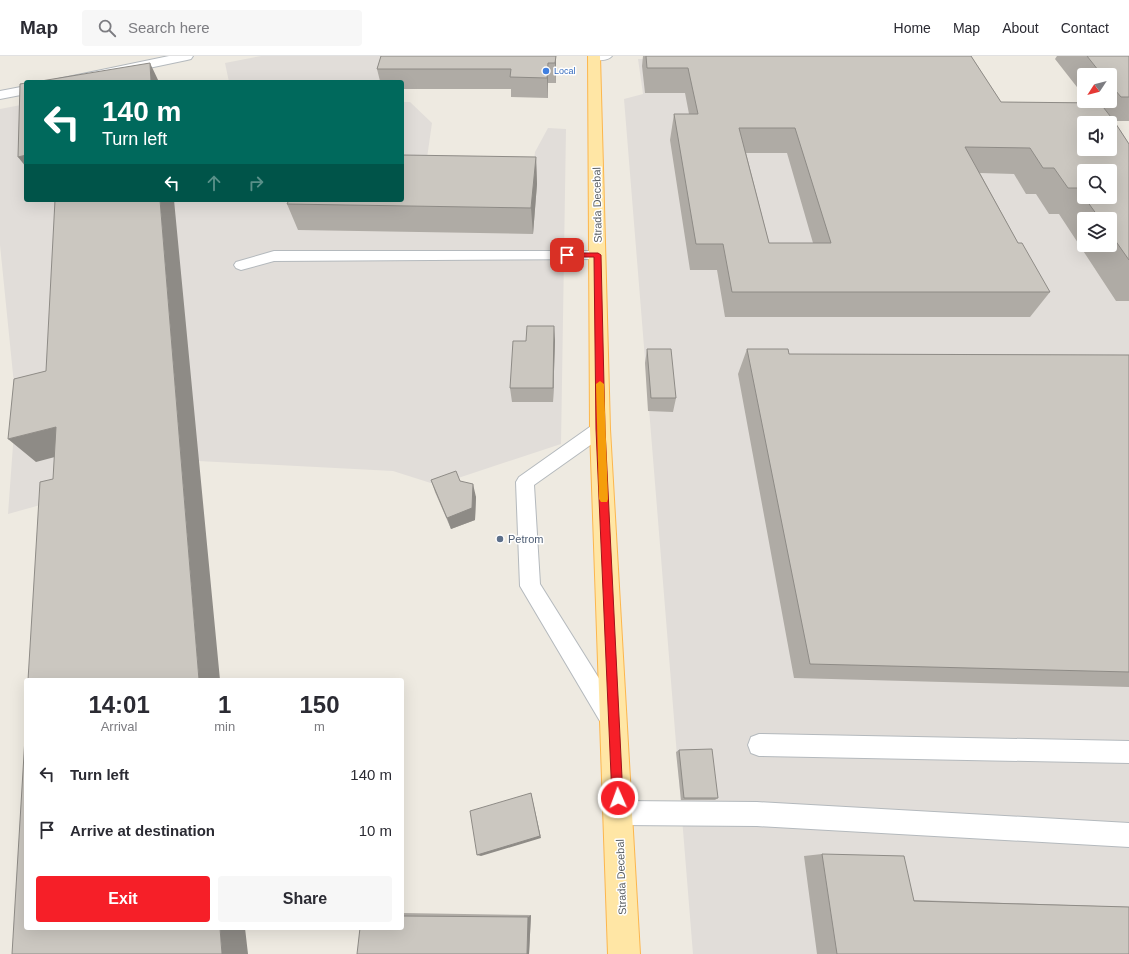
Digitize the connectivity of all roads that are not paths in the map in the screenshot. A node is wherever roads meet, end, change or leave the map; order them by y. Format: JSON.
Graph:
{"nodes":[{"id":1,"x":187,"y":56,"type":"edge"},
{"id":2,"x":598,"y":56,"type":"edge"},
{"id":3,"x":73,"y":80,"type":"edge"},
{"id":4,"x":24,"y":90,"type":"edge"},
{"id":5,"x":0,"y":95,"type":"edge"},
{"id":6,"x":598,"y":255,"type":"junction"},
{"id":7,"x":241,"y":264,"type":"dead end"},
{"id":8,"x":600,"y":429,"type":"junction"},
{"id":9,"x":615,"y":725,"type":"junction"},
{"id":10,"x":759,"y":745,"type":"dead end"},
{"id":11,"x":1129,"y":752,"type":"edge"},
{"id":12,"x":618,"y":813,"type":"junction"},
{"id":13,"x":1129,"y":835,"type":"edge"},
{"id":14,"x":624,"y":954,"type":"edge"}],
"edges":[{"from":1,"to":3,"type":"street"},
{"from":2,"to":6,"type":"main road","name":"Strada Decebal"},
{"from":4,"to":5,"type":"street"},
{"from":6,"to":7,"type":"lane"},
{"from":6,"to":8,"type":"main road","name":"Strada Decebal"},
{"from":8,"to":9,"type":"main road","name":"Strada Decebal"},
{"from":8,"to":9,"type":"lane"},
{"from":9,"to":12,"type":"main road","name":"Strada Decebal"},
{"from":10,"to":11,"type":"lane"},
{"from":12,"to":13,"type":"lane"},
{"from":12,"to":14,"type":"main road","name":"Strada Decebal"}]}
